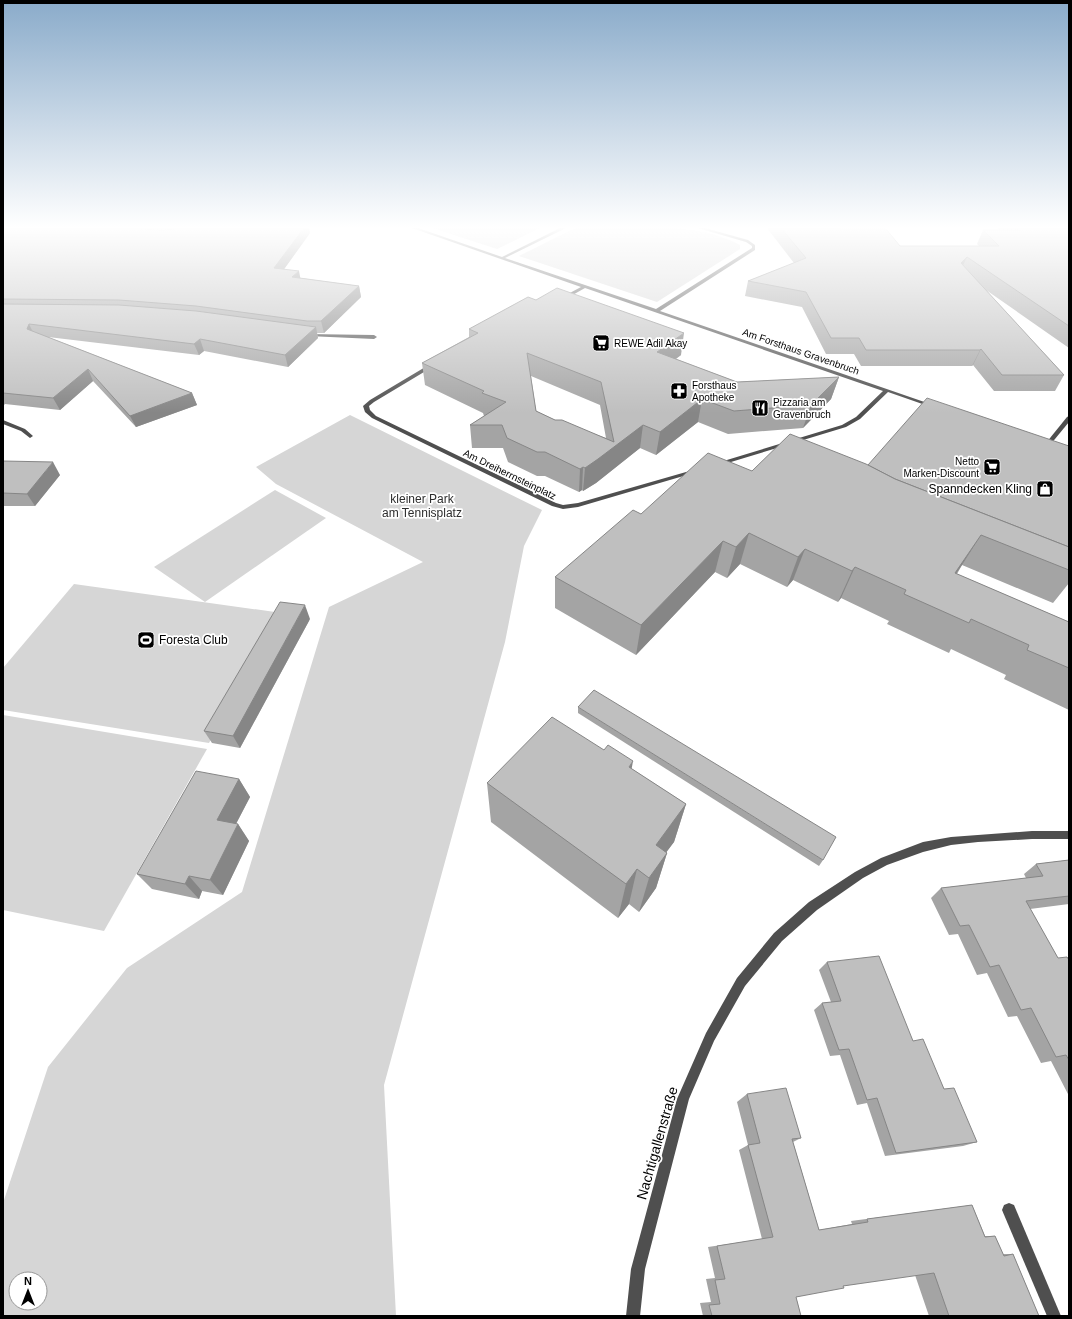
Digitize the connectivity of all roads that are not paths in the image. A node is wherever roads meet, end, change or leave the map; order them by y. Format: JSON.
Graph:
{"nodes":[{"id":1,"x":579,"y":290,"type":"edge"},
{"id":2,"x":592,"y":290,"type":"edge"},
{"id":3,"x":691,"y":290,"type":"edge"},
{"id":4,"x":553,"y":298,"type":"edge"},
{"id":5,"x":657,"y":311,"type":"junction"},
{"id":6,"x":303,"y":334,"type":"edge"},
{"id":7,"x":374,"y":337,"type":"dead end"},
{"id":8,"x":437,"y":362,"type":"edge"},
{"id":9,"x":887,"y":390,"type":"junction"},
{"id":10,"x":937,"y":407,"type":"edge"},
{"id":11,"x":1069,"y":418,"type":"edge"},
{"id":12,"x":3,"y":422,"type":"edge"},
{"id":13,"x":30,"y":436,"type":"dead end"},
{"id":14,"x":1040,"y":441,"type":"edge"},
{"id":15,"x":1048,"y":444,"type":"junction"},
{"id":16,"x":1055,"y":446,"type":"edge"},
{"id":17,"x":710,"y":467,"type":"edge"},
{"id":18,"x":702,"y":469,"type":"edge"},
{"id":19,"x":1069,"y":835,"type":"edge"},
{"id":20,"x":1009,"y":1210,"type":"dead end"},
{"id":21,"x":633,"y":1316,"type":"edge"},
{"id":22,"x":1054,"y":1316,"type":"edge"}],
"edges":[{"from":1,"to":4,"type":"street"},
{"from":2,"to":5,"type":"street","name":"Am Forsthaus Gravenbruch"},
{"from":3,"to":5,"type":"street"},
{"from":5,"to":9,"type":"street","name":"Am Forsthaus Gravenbruch"},
{"from":6,"to":7,"type":"street"},
{"from":8,"to":18,"type":"street","name":"Am Dreiherrnsteinplatz"},
{"from":9,"to":10,"type":"street","name":"Am Forsthaus Gravenbruch"},
{"from":9,"to":17,"type":"street"},
{"from":11,"to":15,"type":"street"},
{"from":12,"to":13,"type":"street"},
{"from":14,"to":15,"type":"street"},
{"from":15,"to":16,"type":"street"},
{"from":19,"to":21,"type":"street","name":"Nachtigallenstraße"},
{"from":20,"to":22,"type":"street"}]}
